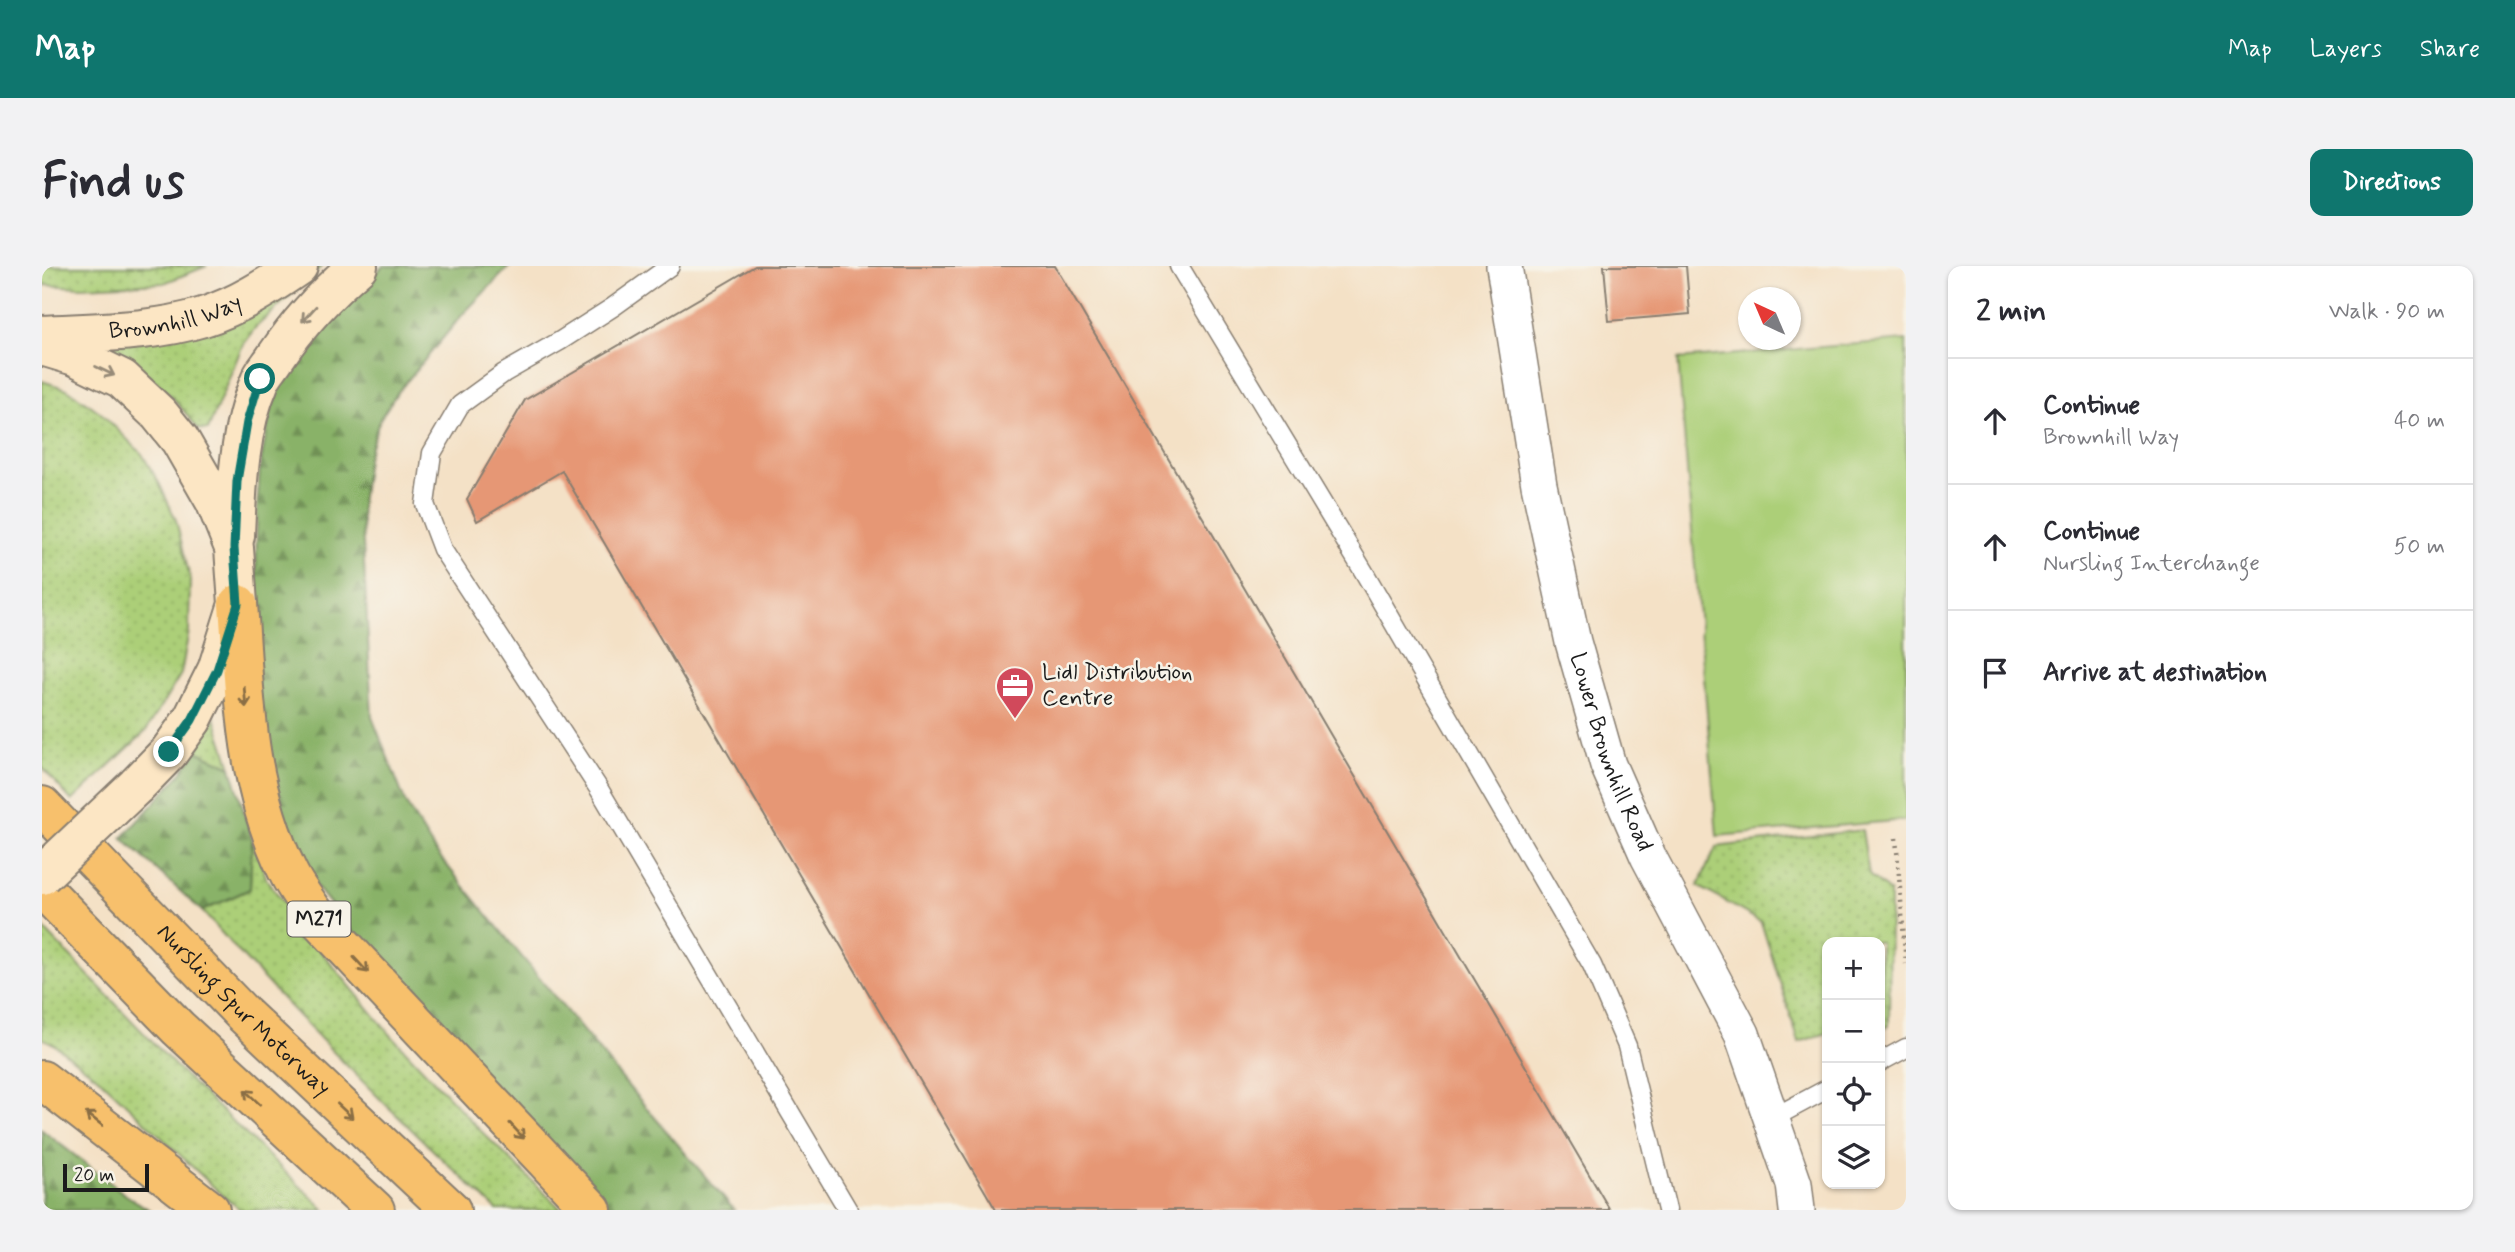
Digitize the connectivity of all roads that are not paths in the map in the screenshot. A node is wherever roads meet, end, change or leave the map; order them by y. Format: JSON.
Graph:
{"nodes":[{"id":1,"x":298,"y":266,"type":"edge"},
{"id":2,"x":358,"y":266,"type":"edge"},
{"id":3,"x":670,"y":266,"type":"edge"},
{"id":4,"x":1179,"y":266,"type":"edge"},
{"id":5,"x":1504,"y":266,"type":"edge"},
{"id":6,"x":42,"y":335,"type":"edge"},
{"id":7,"x":42,"y":346,"type":"edge"},
{"id":8,"x":234,"y":548,"type":"junction"},
{"id":9,"x":238,"y":604,"type":"junction"},
{"id":10,"x":42,"y":806,"type":"edge"},
{"id":11,"x":42,"y":875,"type":"edge"},
{"id":12,"x":42,"y":888,"type":"edge"},
{"id":13,"x":1906,"y":1048,"type":"edge"},
{"id":14,"x":1885,"y":1059,"type":"edge"},
{"id":15,"x":42,"y":1080,"type":"edge"},
{"id":16,"x":1822,"y":1092,"type":"edge"},
{"id":17,"x":1771,"y":1119,"type":"junction"},
{"id":18,"x":210,"y":1210,"type":"edge"},
{"id":19,"x":374,"y":1210,"type":"edge"},
{"id":20,"x":451,"y":1210,"type":"edge"},
{"id":21,"x":592,"y":1210,"type":"edge"},
{"id":22,"x":848,"y":1210,"type":"edge"},
{"id":23,"x":1667,"y":1210,"type":"edge"},
{"id":24,"x":1797,"y":1210,"type":"edge"}],
"edges":[{"from":1,"to":6,"type":"street","name":"Brownhill Way"},
{"from":2,"to":8,"type":"street","one_way":true},
{"from":3,"to":22,"type":"lane"},
{"from":4,"to":23,"type":"lane"},
{"from":5,"to":17,"type":"street","name":"Lower Brownhill Road"},
{"from":7,"to":8,"type":"street","one_way":true},
{"from":8,"to":9,"type":"street"},
{"from":9,"to":11,"type":"street","bridge":true},
{"from":9,"to":21,"type":"highway","number":"M271","one_way":true},
{"from":10,"to":20,"type":"highway","name":"Nursling Spur Motorway","one_way":true},
{"from":19,"to":12,"type":"highway","one_way":true},
{"from":13,"to":14,"type":"lane"},
{"from":18,"to":15,"type":"highway","one_way":true},
{"from":16,"to":17,"type":"lane"},
{"from":17,"to":24,"type":"street","name":"Lower Brownhill Road"}]}
